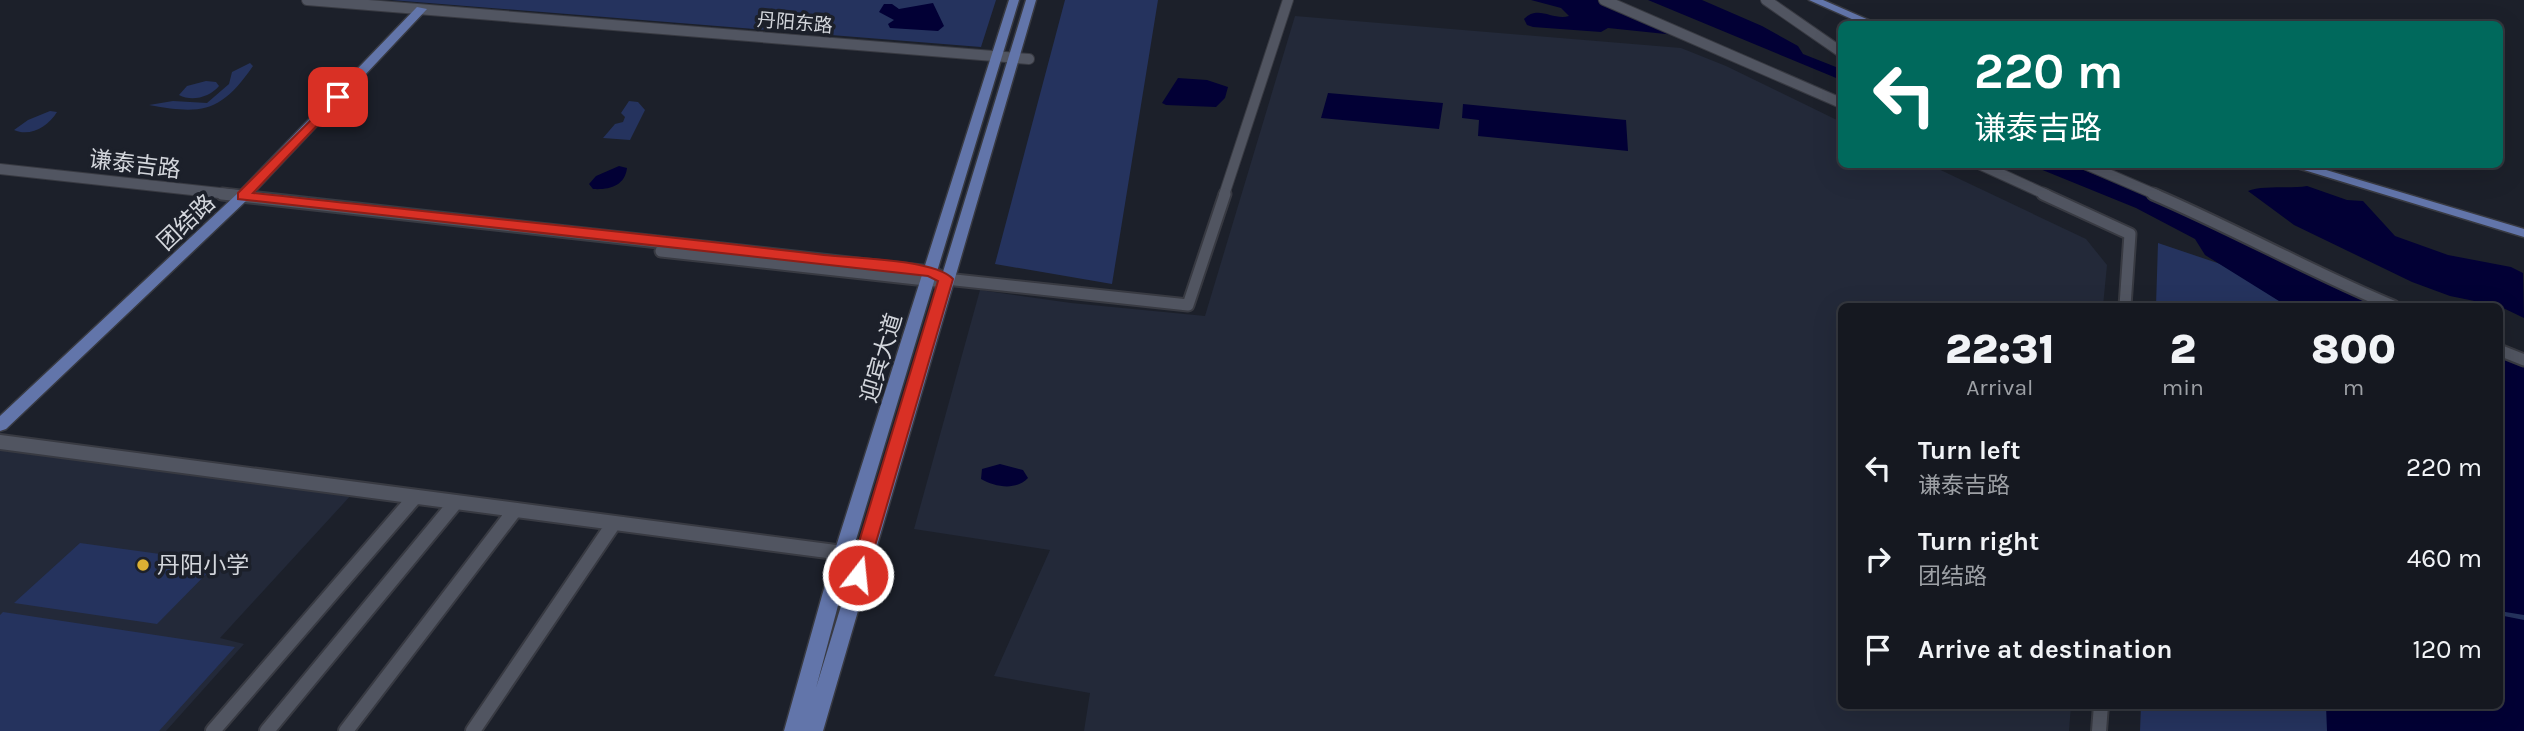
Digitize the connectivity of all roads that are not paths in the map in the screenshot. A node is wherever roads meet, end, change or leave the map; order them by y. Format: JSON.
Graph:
{"nodes":[{"id":1,"x":307,"y":0,"type":"edge"},
{"id":2,"x":1014,"y":0,"type":"edge"},
{"id":3,"x":1031,"y":0,"type":"edge"},
{"id":4,"x":1289,"y":0,"type":"edge"},
{"id":5,"x":1604,"y":0,"type":"edge"},
{"id":6,"x":1766,"y":0,"type":"edge"},
{"id":7,"x":1814,"y":0,"type":"edge"},
{"id":8,"x":1833,"y":0,"type":"edge"},
{"id":9,"x":419,"y":6,"type":"edge"},
{"id":10,"x":1872,"y":21,"type":"edge"},
{"id":11,"x":1873,"y":21,"type":"edge"},
{"id":12,"x":1838,"y":50,"type":"edge"},
{"id":13,"x":1013,"y":57,"type":"junction"},
{"id":14,"x":1838,"y":102,"type":"edge"},
{"id":15,"x":1988,"y":168,"type":"edge"},
{"id":16,"x":2094,"y":168,"type":"edge"},
{"id":17,"x":2304,"y":168,"type":"edge"},
{"id":18,"x":2340,"y":168,"type":"edge"},
{"id":19,"x":0,"y":169,"type":"edge"},
{"id":20,"x":0,"y":176,"type":"edge"},
{"id":21,"x":234,"y":199,"type":"junction"},
{"id":22,"x":2524,"y":223,"type":"edge"},
{"id":23,"x":2524,"y":233,"type":"edge"},
{"id":24,"x":935,"y":278,"type":"junction"},
{"id":25,"x":2125,"y":303,"type":"edge"},
{"id":26,"x":2386,"y":303,"type":"edge"},
{"id":27,"x":2503,"y":352,"type":"edge"},
{"id":28,"x":2524,"y":360,"type":"edge"},
{"id":29,"x":0,"y":416,"type":"edge"},
{"id":30,"x":0,"y":425,"type":"edge"},
{"id":31,"x":0,"y":442,"type":"edge"},
{"id":32,"x":415,"y":496,"type":"junction"},
{"id":33,"x":456,"y":502,"type":"junction"},
{"id":34,"x":515,"y":510,"type":"junction"},
{"id":35,"x":614,"y":523,"type":"junction"},
{"id":36,"x":843,"y":553,"type":"junction"},
{"id":37,"x":2101,"y":709,"type":"edge"},
{"id":38,"x":213,"y":731,"type":"edge"},
{"id":39,"x":267,"y":731,"type":"edge"},
{"id":40,"x":346,"y":731,"type":"edge"},
{"id":41,"x":473,"y":731,"type":"edge"},
{"id":42,"x":794,"y":731,"type":"edge"},
{"id":43,"x":813,"y":731,"type":"edge"},
{"id":44,"x":2099,"y":731,"type":"edge"}],
"edges":[{"from":1,"to":9,"type":"street","name":"丹阳东路"},
{"from":2,"to":13,"type":"main road","name":"迎宾大道"},
{"from":3,"to":13,"type":"main road","name":"迎宾大道"},
{"from":4,"to":24,"type":"street","name":"谦泰吉路"},
{"from":5,"to":14,"type":"street"},
{"from":6,"to":12,"type":"street"},
{"from":7,"to":10,"type":"main road"},
{"from":8,"to":11,"type":"main road"},
{"from":9,"to":13,"type":"street","name":"丹阳东路"},
{"from":9,"to":21,"type":"main road","name":"团结路"},
{"from":13,"to":24,"type":"main road","name":"迎宾大道"},
{"from":15,"to":25,"type":"street"},
{"from":16,"to":26,"type":"street"},
{"from":17,"to":23,"type":"main road"},
{"from":18,"to":22,"type":"main road"},
{"from":19,"to":21,"type":"street","name":"谦泰吉路"},
{"from":20,"to":21,"type":"street","name":"谦泰吉路"},
{"from":21,"to":24,"type":"street","name":"谦泰吉路"},
{"from":21,"to":29,"type":"main road","name":"团结路"},
{"from":21,"to":30,"type":"main road","name":"团结路"},
{"from":24,"to":36,"type":"main road","name":"迎宾大道"},
{"from":24,"to":43,"type":"main road","name":"迎宾大道"},
{"from":27,"to":28,"type":"street"},
{"from":31,"to":32,"type":"street"},
{"from":32,"to":33,"type":"street"},
{"from":32,"to":38,"type":"street"},
{"from":33,"to":34,"type":"street"},
{"from":33,"to":39,"type":"street"},
{"from":34,"to":35,"type":"street"},
{"from":34,"to":40,"type":"street"},
{"from":35,"to":36,"type":"street"},
{"from":35,"to":41,"type":"street"},
{"from":36,"to":42,"type":"main road","name":"迎宾大道"},
{"from":37,"to":44,"type":"street"}]}
